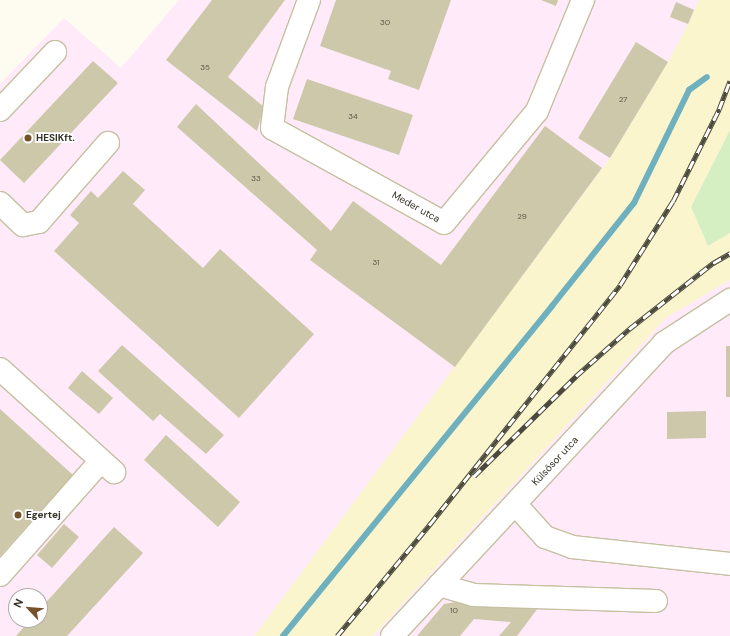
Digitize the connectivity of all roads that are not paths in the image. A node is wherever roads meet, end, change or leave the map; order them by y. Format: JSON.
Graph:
{"nodes":[{"id":1,"x":308,"y":0,"type":"edge"},
{"id":2,"x":583,"y":0,"type":"edge"},
{"id":3,"x":55,"y":52,"type":"dead end"},
{"id":4,"x":0,"y":110,"type":"edge"},
{"id":5,"x":108,"y":143,"type":"dead end"},
{"id":6,"x":0,"y":203,"type":"edge"},
{"id":7,"x":730,"y":300,"type":"edge"},
{"id":8,"x":0,"y":369,"type":"edge"},
{"id":9,"x":515,"y":504,"type":"junction"},
{"id":10,"x":730,"y":564,"type":"edge"},
{"id":11,"x":0,"y":575,"type":"edge"},
{"id":12,"x":440,"y":585,"type":"junction"},
{"id":13,"x":656,"y":601,"type":"dead end"},
{"id":14,"x":392,"y":636,"type":"edge"}],
"edges":[{"from":1,"to":2,"type":"street","name":"Meder utca"},
{"from":3,"to":4,"type":"street"},
{"from":5,"to":6,"type":"street"},
{"from":7,"to":9,"type":"street","name":"Külsősor utca"},
{"from":8,"to":11,"type":"street"},
{"from":9,"to":10,"type":"street"},
{"from":9,"to":12,"type":"street","name":"Külsősor utca"},
{"from":12,"to":13,"type":"street"},
{"from":12,"to":14,"type":"street","name":"Külsősor utca"}]}
